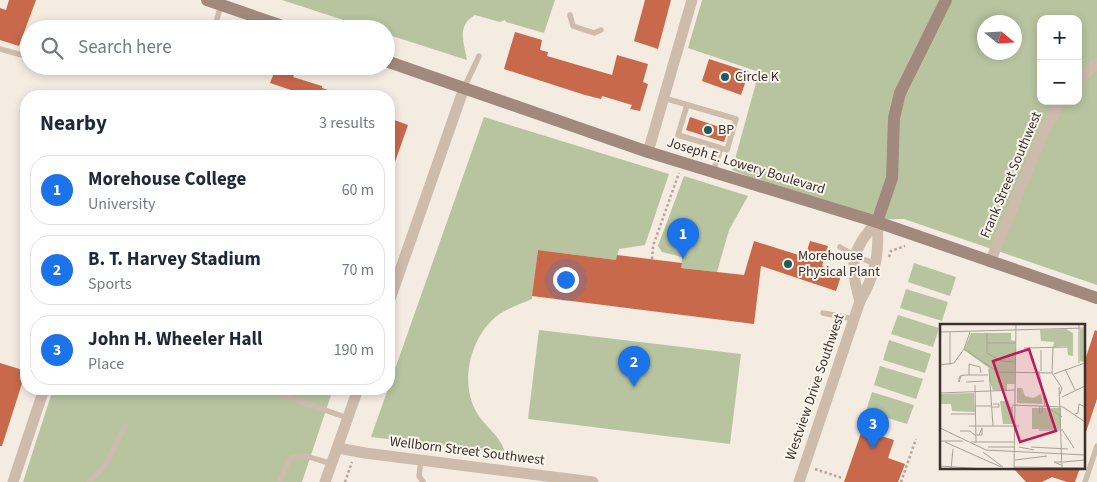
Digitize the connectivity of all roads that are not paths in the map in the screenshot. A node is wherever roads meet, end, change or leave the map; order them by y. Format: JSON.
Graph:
{"nodes":[{"id":1,"x":207,"y":0,"type":"edge"},
{"id":2,"x":692,"y":0,"type":"edge"},
{"id":3,"x":946,"y":0,"type":"edge"},
{"id":4,"x":222,"y":2,"type":"edge"},
{"id":5,"x":570,"y":15,"type":"dead end"},
{"id":6,"x":217,"y":20,"type":"edge"},
{"id":7,"x":268,"y":20,"type":"edge"},
{"id":8,"x":601,"y":30,"type":"dead end"},
{"id":9,"x":0,"y":49,"type":"edge"},
{"id":10,"x":20,"y":55,"type":"edge"},
{"id":11,"x":479,"y":56,"type":"dead end"},
{"id":12,"x":1097,"y":63,"type":"edge"},
{"id":13,"x":395,"y":64,"type":"edge"},
{"id":14,"x":1082,"y":76,"type":"edge"},
{"id":15,"x":464,"y":88,"type":"junction"},
{"id":16,"x":664,"y":98,"type":"junction"},
{"id":17,"x":687,"y":105,"type":"junction"},
{"id":18,"x":1059,"y":105,"type":"edge"},
{"id":19,"x":721,"y":148,"type":"junction"},
{"id":20,"x":648,"y":152,"type":"junction"},
{"id":21,"x":713,"y":172,"type":"junction"},
{"id":22,"x":877,"y":222,"type":"junction"},
{"id":23,"x":840,"y":247,"type":"dead end"},
{"id":24,"x":855,"y":256,"type":"junction"},
{"id":25,"x":990,"y":262,"type":"junction"},
{"id":26,"x":876,"y":264,"type":"junction"},
{"id":27,"x":395,"y":266,"type":"edge"},
{"id":28,"x":1097,"y":298,"type":"edge"},
{"id":29,"x":860,"y":301,"type":"junction"},
{"id":30,"x":823,"y":313,"type":"dead end"},
{"id":31,"x":854,"y":319,"type":"junction"},
{"id":32,"x":42,"y":395,"type":"edge"},
{"id":33,"x":281,"y":395,"type":"edge"},
{"id":34,"x":356,"y":395,"type":"edge"},
{"id":35,"x":348,"y":418,"type":"junction"},
{"id":36,"x":125,"y":426,"type":"dead end"},
{"id":37,"x":1097,"y":446,"type":"edge"},
{"id":38,"x":338,"y":448,"type":"junction"},
{"id":39,"x":421,"y":460,"type":"junction"},
{"id":40,"x":332,"y":464,"type":"junction"},
{"id":41,"x":532,"y":478,"type":"edge"},
{"id":42,"x":565,"y":480,"type":"edge"},
{"id":43,"x":13,"y":482,"type":"edge"},
{"id":44,"x":89,"y":482,"type":"edge"},
{"id":45,"x":280,"y":482,"type":"edge"},
{"id":46,"x":325,"y":482,"type":"edge"},
{"id":47,"x":423,"y":482,"type":"edge"},
{"id":48,"x":593,"y":482,"type":"edge"},
{"id":49,"x":799,"y":482,"type":"edge"},
{"id":50,"x":1085,"y":482,"type":"edge"}],
"edges":[{"from":1,"to":4,"type":"main road"},
{"from":2,"to":16,"type":"street"},
{"from":3,"to":22,"type":"main road","name":"Westview Drive Southwest"},
{"from":4,"to":6,"type":"lane"},
{"from":4,"to":7,"type":"main road"},
{"from":5,"to":8,"type":"lane"},
{"from":9,"to":10,"type":"lane"},
{"from":11,"to":15,"type":"lane"},
{"from":12,"to":14,"type":"street"},
{"from":13,"to":15,"type":"main road","name":"Joseph E. Lowery Boulevard"},
{"from":15,"to":20,"type":"main road","name":"Joseph E. Lowery Boulevard"},
{"from":15,"to":27,"type":"street"},
{"from":16,"to":17,"type":"lane"},
{"from":16,"to":20,"type":"street"},
{"from":17,"to":19,"type":"lane"},
{"from":17,"to":19,"type":"lane"},
{"from":18,"to":25,"type":"street","name":"Frank Street Southwest"},
{"from":19,"to":21,"type":"lane"},
{"from":20,"to":21,"type":"main road","name":"Joseph E. Lowery Boulevard"},
{"from":21,"to":22,"type":"main road","name":"Joseph E. Lowery Boulevard"},
{"from":22,"to":24,"type":"street","name":"Westview Drive Southwest"},
{"from":22,"to":25,"type":"main road","name":"Joseph E. Lowery Boulevard"},
{"from":22,"to":26,"type":"street","name":"Westview Drive Southwest"},
{"from":23,"to":24,"type":"lane"},
{"from":24,"to":26,"type":"lane"},
{"from":24,"to":29,"type":"street","name":"Westview Drive Southwest"},
{"from":25,"to":28,"type":"main road","name":"Joseph E. Lowery Boulevard"},
{"from":26,"to":29,"type":"street","name":"Westview Drive Southwest"},
{"from":29,"to":31,"type":"street","name":"Westview Drive Southwest"},
{"from":30,"to":31,"type":"lane"},
{"from":31,"to":49,"type":"street","name":"Westview Drive Southwest"},
{"from":32,"to":43,"type":"street"},
{"from":33,"to":35,"type":"lane"},
{"from":34,"to":35,"type":"street"},
{"from":35,"to":38,"type":"street"},
{"from":36,"to":44,"type":"lane"},
{"from":37,"to":50,"type":"lane"},
{"from":38,"to":39,"type":"street","name":"Wellborn Street Southwest"},
{"from":38,"to":40,"type":"street"},
{"from":39,"to":41,"type":"street","name":"Wellborn Street Southwest"},
{"from":39,"to":47,"type":"lane"},
{"from":40,"to":45,"type":"lane"},
{"from":40,"to":46,"type":"street"},
{"from":41,"to":42,"type":"street","name":"Wellborn Street Southwest"},
{"from":42,"to":48,"type":"street","name":"Wellborn Street Southwest"}]}
